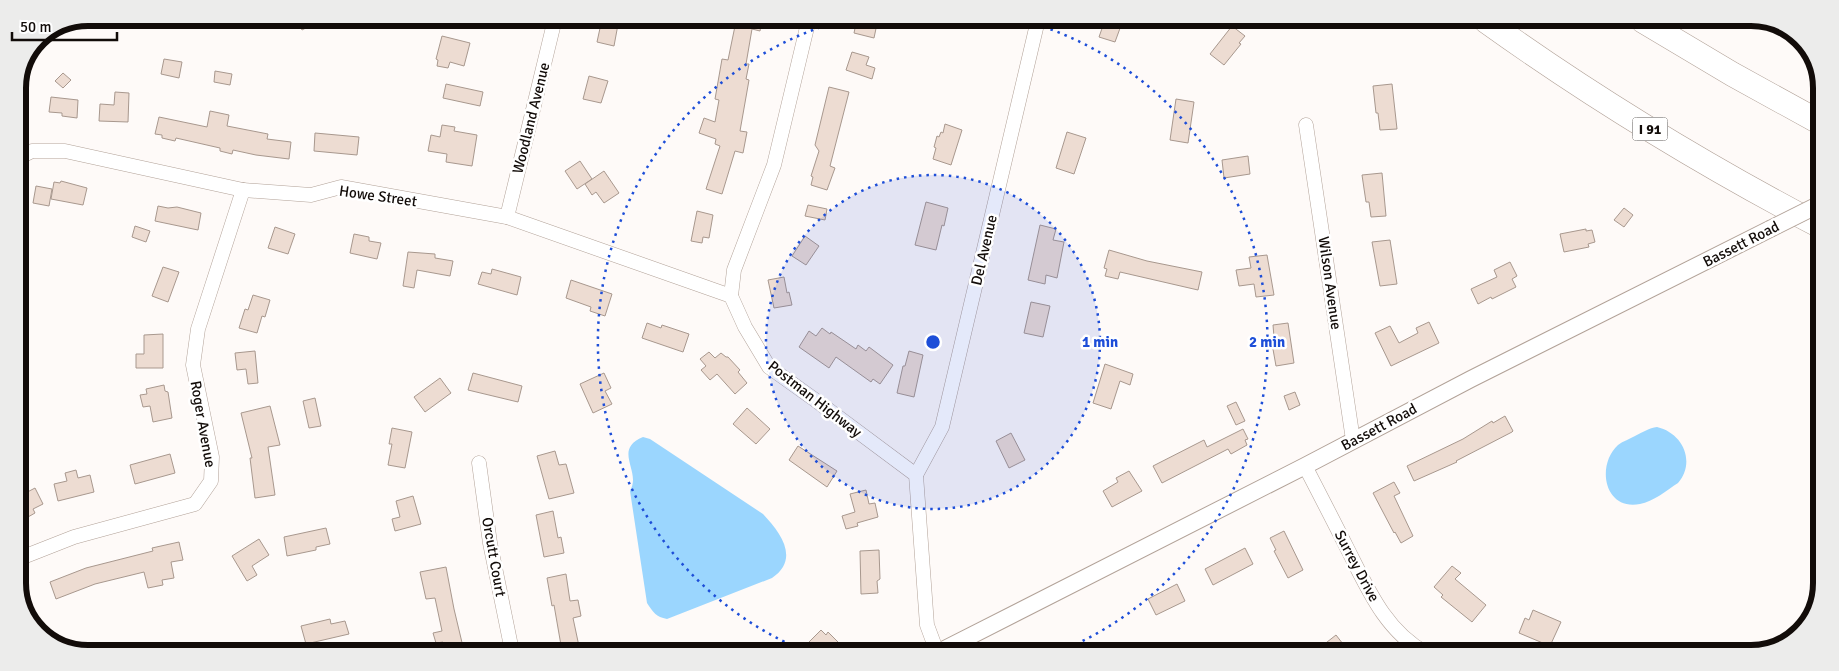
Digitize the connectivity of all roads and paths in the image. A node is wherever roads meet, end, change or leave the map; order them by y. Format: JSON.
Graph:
{"nodes":[{"id":1,"x":554,"y":26,"type":"edge"},
{"id":2,"x":807,"y":26,"type":"edge"},
{"id":3,"x":1037,"y":26,"type":"edge"},
{"id":4,"x":1493,"y":26,"type":"edge"},
{"id":5,"x":1651,"y":26,"type":"edge"},
{"id":6,"x":1813,"y":118,"type":"edge"},
{"id":7,"x":1306,"y":125,"type":"dead end"},
{"id":8,"x":26,"y":155,"type":"edge"},
{"id":9,"x":243,"y":190,"type":"junction"},
{"id":10,"x":1813,"y":208,"type":"edge"},
{"id":11,"x":507,"y":217,"type":"junction"},
{"id":12,"x":1813,"y":222,"type":"edge"},
{"id":13,"x":730,"y":296,"type":"junction"},
{"id":14,"x":1353,"y":440,"type":"junction"},
{"id":15,"x":479,"y":463,"type":"dead end"},
{"id":16,"x":1305,"y":466,"type":"junction"},
{"id":17,"x":916,"y":475,"type":"junction"},
{"id":18,"x":26,"y":556,"type":"edge"},
{"id":19,"x":511,"y":645,"type":"edge"},
{"id":20,"x":935,"y":645,"type":"edge"},
{"id":21,"x":952,"y":645,"type":"edge"},
{"id":22,"x":1414,"y":645,"type":"edge"}],
"edges":[{"from":1,"to":11,"type":"street","name":"Woodland Avenue"},
{"from":2,"to":13,"type":"street"},
{"from":3,"to":17,"type":"street","name":"Del Avenue"},
{"from":4,"to":12,"type":"highway","number":"I 91"},
{"from":5,"to":6,"type":"highway"},
{"from":7,"to":14,"type":"street","name":"Wilson Avenue"},
{"from":8,"to":9,"type":"street","name":"Howe Street"},
{"from":9,"to":11,"type":"street","name":"Howe Street"},
{"from":9,"to":18,"type":"street","name":"Roger Avenue"},
{"from":10,"to":14,"type":"street","name":"Bassett Road","bridge":true},
{"from":11,"to":13,"type":"street","name":"Howe Street"},
{"from":13,"to":17,"type":"street","name":"Postman Highway"},
{"from":14,"to":16,"type":"street","name":"Bassett Road"},
{"from":15,"to":19,"type":"street","name":"Orcutt Court"},
{"from":16,"to":21,"type":"street","name":"Bassett Road"},
{"from":16,"to":22,"type":"street","name":"Surrey Drive"},
{"from":17,"to":20,"type":"street"}]}
